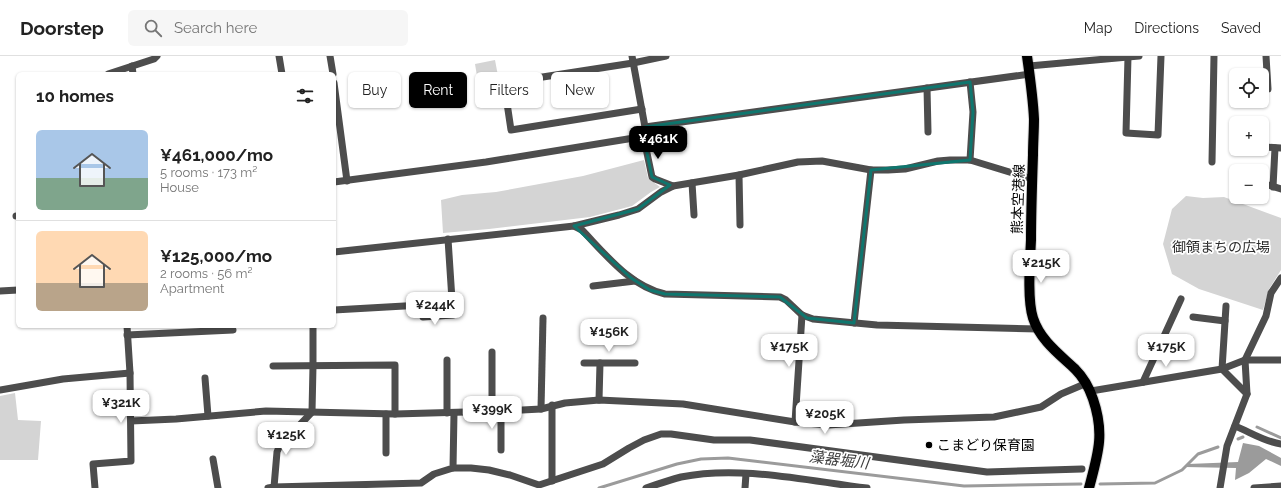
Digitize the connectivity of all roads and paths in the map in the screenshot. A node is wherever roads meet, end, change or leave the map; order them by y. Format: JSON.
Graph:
{"nodes":[{"id":1,"x":157,"y":56,"type":"edge"},
{"id":2,"x":279,"y":56,"type":"edge"},
{"id":3,"x":330,"y":56,"type":"edge"},
{"id":4,"x":666,"y":56,"type":"edge"},
{"id":5,"x":1027,"y":56,"type":"edge"},
{"id":6,"x":1139,"y":56,"type":"edge"},
{"id":7,"x":1161,"y":56,"type":"edge"},
{"id":8,"x":1214,"y":56,"type":"edge"},
{"id":9,"x":1266,"y":56,"type":"edge"},
{"id":10,"x":1128,"y":57,"type":"junction"},
{"id":11,"x":632,"y":60,"type":"edge"},
{"id":12,"x":132,"y":66,"type":"junction"},
{"id":13,"x":1267,"y":68,"type":"edge"},
{"id":14,"x":1029,"y":70,"type":"junction"},
{"id":15,"x":114,"y":72,"type":"edge"},
{"id":16,"x":133,"y":72,"type":"edge"},
{"id":17,"x":282,"y":72,"type":"edge"},
{"id":18,"x":333,"y":72,"type":"edge"},
{"id":19,"x":970,"y":82,"type":"junction"},
{"id":20,"x":927,"y":88,"type":"junction"},
{"id":21,"x":336,"y":98,"type":"edge"},
{"id":22,"x":642,"y":109,"type":"junction"},
{"id":23,"x":644,"y":131,"type":"junction"},
{"id":24,"x":928,"y":132,"type":"dead end"},
{"id":25,"x":1278,"y":148,"type":"edge"},
{"id":26,"x":970,"y":160,"type":"junction"},
{"id":27,"x":1212,"y":162,"type":"dead end"},
{"id":28,"x":871,"y":170,"type":"junction"},
{"id":29,"x":739,"y":175,"type":"junction"},
{"id":30,"x":1032,"y":179,"type":"junction"},
{"id":31,"x":347,"y":181,"type":"junction"},
{"id":32,"x":336,"y":182,"type":"edge"},
{"id":33,"x":692,"y":183,"type":"junction"},
{"id":34,"x":673,"y":186,"type":"junction"},
{"id":35,"x":1269,"y":186,"type":"edge"},
{"id":36,"x":1273,"y":187,"type":"junction"},
{"id":37,"x":1281,"y":189,"type":"edge"},
{"id":38,"x":694,"y":216,"type":"dead end"},
{"id":39,"x":574,"y":226,"type":"junction"},
{"id":40,"x":740,"y":226,"type":"dead end"},
{"id":41,"x":448,"y":239,"type":"junction"},
{"id":42,"x":336,"y":252,"type":"edge"},
{"id":43,"x":1281,"y":278,"type":"edge"},
{"id":44,"x":635,"y":281,"type":"junction"},
{"id":45,"x":593,"y":286,"type":"dead end"},
{"id":46,"x":16,"y":290,"type":"edge"},
{"id":47,"x":0,"y":292,"type":"edge"},
{"id":48,"x":1181,"y":298,"type":"dead end"},
{"id":49,"x":1226,"y":306,"type":"dead end"},
{"id":50,"x":336,"y":310,"type":"edge"},
{"id":51,"x":802,"y":315,"type":"junction"},
{"id":52,"x":1193,"y":317,"type":"dead end"},
{"id":53,"x":542,"y":318,"type":"dead end"},
{"id":54,"x":1225,"y":321,"type":"junction"},
{"id":55,"x":854,"y":323,"type":"junction"},
{"id":56,"x":127,"y":328,"type":"edge"},
{"id":57,"x":313,"y":328,"type":"edge"},
{"id":58,"x":1038,"y":329,"type":"junction"},
{"id":59,"x":233,"y":330,"type":"dead end"},
{"id":60,"x":127,"y":335,"type":"junction"},
{"id":61,"x":492,"y":352,"type":"dead end"},
{"id":62,"x":447,"y":360,"type":"dead end"},
{"id":63,"x":1245,"y":360,"type":"junction"},
{"id":64,"x":1281,"y":360,"type":"edge"},
{"id":65,"x":584,"y":363,"type":"dead end"},
{"id":66,"x":600,"y":363,"type":"junction"},
{"id":67,"x":634,"y":363,"type":"dead end"},
{"id":68,"x":273,"y":366,"type":"dead end"},
{"id":69,"x":313,"y":366,"type":"junction"},
{"id":70,"x":1222,"y":369,"type":"junction"},
{"id":71,"x":130,"y":373,"type":"junction"},
{"id":72,"x":205,"y":378,"type":"dead end"},
{"id":73,"x":1143,"y":382,"type":"junction"},
{"id":74,"x":1089,"y":387,"type":"junction"},
{"id":75,"x":0,"y":390,"type":"edge"},
{"id":76,"x":1247,"y":394,"type":"junction"},
{"id":77,"x":598,"y":400,"type":"junction"},
{"id":78,"x":552,"y":406,"type":"junction"},
{"id":79,"x":540,"y":409,"type":"junction"},
{"id":80,"x":492,"y":411,"type":"junction"},
{"id":81,"x":501,"y":411,"type":"junction"},
{"id":82,"x":312,"y":412,"type":"junction"},
{"id":83,"x":451,"y":413,"type":"junction"},
{"id":84,"x":386,"y":414,"type":"junction"},
{"id":85,"x":395,"y":414,"type":"junction"},
{"id":86,"x":208,"y":416,"type":"junction"},
{"id":87,"x":131,"y":421,"type":"junction"},
{"id":88,"x":795,"y":422,"type":"junction"},
{"id":89,"x":1235,"y":426,"type":"junction"},
{"id":90,"x":1281,"y":444,"type":"edge"},
{"id":91,"x":501,"y":450,"type":"dead end"},
{"id":92,"x":386,"y":453,"type":"dead end"},
{"id":93,"x":213,"y":459,"type":"dead end"},
{"id":94,"x":453,"y":468,"type":"junction"},
{"id":95,"x":1082,"y":469,"type":"dead end"},
{"id":96,"x":746,"y":474,"type":"junction"},
{"id":97,"x":552,"y":481,"type":"junction"},
{"id":98,"x":421,"y":486,"type":"edge"},
{"id":99,"x":1281,"y":486,"type":"edge"},
{"id":100,"x":337,"y":487,"type":"edge"},
{"id":101,"x":95,"y":488,"type":"edge"},
{"id":102,"x":218,"y":488,"type":"edge"},
{"id":103,"x":271,"y":488,"type":"edge"},
{"id":104,"x":646,"y":488,"type":"edge"},
{"id":105,"x":745,"y":488,"type":"edge"},
{"id":106,"x":867,"y":488,"type":"edge"},
{"id":107,"x":1089,"y":488,"type":"edge"},
{"id":108,"x":1220,"y":488,"type":"edge"},
{"id":109,"x":1254,"y":488,"type":"edge"}],
"edges":[{"from":1,"to":12,"type":"street"},
{"from":2,"to":17,"type":"street"},
{"from":3,"to":18,"type":"street"},
{"from":4,"to":11,"type":"street"},
{"from":5,"to":14,"type":"main road","name":"熊本空港線"},
{"from":6,"to":10,"type":"street"},
{"from":7,"to":10,"type":"street"},
{"from":8,"to":27,"type":"street"},
{"from":9,"to":13,"type":"street"},
{"from":10,"to":14,"type":"street"},
{"from":11,"to":22,"type":"street"},
{"from":11,"to":22,"type":"street"},
{"from":12,"to":15,"type":"street"},
{"from":12,"to":16,"type":"street"},
{"from":14,"to":19,"type":"street"},
{"from":14,"to":30,"type":"main road","name":"熊本空港線"},
{"from":19,"to":20,"type":"street"},
{"from":19,"to":26,"type":"street"},
{"from":20,"to":23,"type":"street"},
{"from":20,"to":24,"type":"street"},
{"from":21,"to":31,"type":"street"},
{"from":22,"to":23,"type":"street"},
{"from":23,"to":31,"type":"street"},
{"from":23,"to":34,"type":"street"},
{"from":25,"to":36,"type":"street"},
{"from":26,"to":28,"type":"street"},
{"from":26,"to":30,"type":"street"},
{"from":28,"to":29,"type":"street"},
{"from":28,"to":55,"type":"street"},
{"from":29,"to":33,"type":"street"},
{"from":29,"to":40,"type":"street"},
{"from":30,"to":58,"type":"main road","name":"熊本空港線"},
{"from":31,"to":32,"type":"street"},
{"from":33,"to":34,"type":"street"},
{"from":33,"to":38,"type":"street"},
{"from":34,"to":39,"type":"street"},
{"from":35,"to":36,"type":"street"},
{"from":36,"to":37,"type":"street"},
{"from":39,"to":41,"type":"street"},
{"from":39,"to":44,"type":"street"},
{"from":41,"to":42,"type":"street"},
{"from":41,"to":50,"type":"street"},
{"from":43,"to":63,"type":"street"},
{"from":44,"to":45,"type":"street"},
{"from":44,"to":51,"type":"street"},
{"from":46,"to":47,"type":"street"},
{"from":48,"to":73,"type":"street"},
{"from":49,"to":54,"type":"street"},
{"from":51,"to":55,"type":"street"},
{"from":51,"to":88,"type":"street"},
{"from":52,"to":54,"type":"street"},
{"from":53,"to":79,"type":"street"},
{"from":54,"to":70,"type":"street"},
{"from":55,"to":58,"type":"street"},
{"from":56,"to":60,"type":"street"},
{"from":57,"to":69,"type":"street"},
{"from":58,"to":74,"type":"main road","name":"熊本空港線"},
{"from":59,"to":60,"type":"street"},
{"from":60,"to":71,"type":"street"},
{"from":61,"to":80,"type":"street"},
{"from":62,"to":83,"type":"street"},
{"from":63,"to":64,"type":"street"},
{"from":63,"to":70,"type":"street"},
{"from":63,"to":76,"type":"street"},
{"from":65,"to":66,"type":"street"},
{"from":66,"to":67,"type":"street"},
{"from":66,"to":77,"type":"street"},
{"from":68,"to":69,"type":"street"},
{"from":69,"to":82,"type":"street"},
{"from":69,"to":85,"type":"street"},
{"from":70,"to":73,"type":"street"},
{"from":70,"to":76,"type":"street"},
{"from":71,"to":75,"type":"street"},
{"from":71,"to":87,"type":"street"},
{"from":72,"to":86,"type":"street"},
{"from":73,"to":74,"type":"street"},
{"from":74,"to":88,"type":"street"},
{"from":74,"to":107,"type":"main road","name":"熊本空港線"},
{"from":76,"to":89,"type":"street"},
{"from":77,"to":78,"type":"street"},
{"from":77,"to":88,"type":"street"},
{"from":78,"to":79,"type":"street"},
{"from":78,"to":97,"type":"street"},
{"from":79,"to":81,"type":"street"},
{"from":80,"to":81,"type":"street"},
{"from":80,"to":83,"type":"street"},
{"from":81,"to":91,"type":"street"},
{"from":82,"to":84,"type":"street"},
{"from":82,"to":86,"type":"street"},
{"from":82,"to":103,"type":"street"},
{"from":83,"to":85,"type":"street"},
{"from":83,"to":94,"type":"street"},
{"from":84,"to":85,"type":"street"},
{"from":84,"to":92,"type":"street"},
{"from":86,"to":87,"type":"street"},
{"from":87,"to":101,"type":"street"},
{"from":89,"to":90,"type":"street"},
{"from":89,"to":108,"type":"street"},
{"from":93,"to":102,"type":"street"},
{"from":94,"to":97,"type":"street"},
{"from":94,"to":98,"type":"street"},
{"from":95,"to":97,"type":"street"},
{"from":96,"to":104,"type":"street"},
{"from":96,"to":105,"type":"street"},
{"from":96,"to":106,"type":"street"},
{"from":98,"to":100,"type":"street"},
{"from":99,"to":109,"type":"street"},
{"from":100,"to":103,"type":"street"}]}
